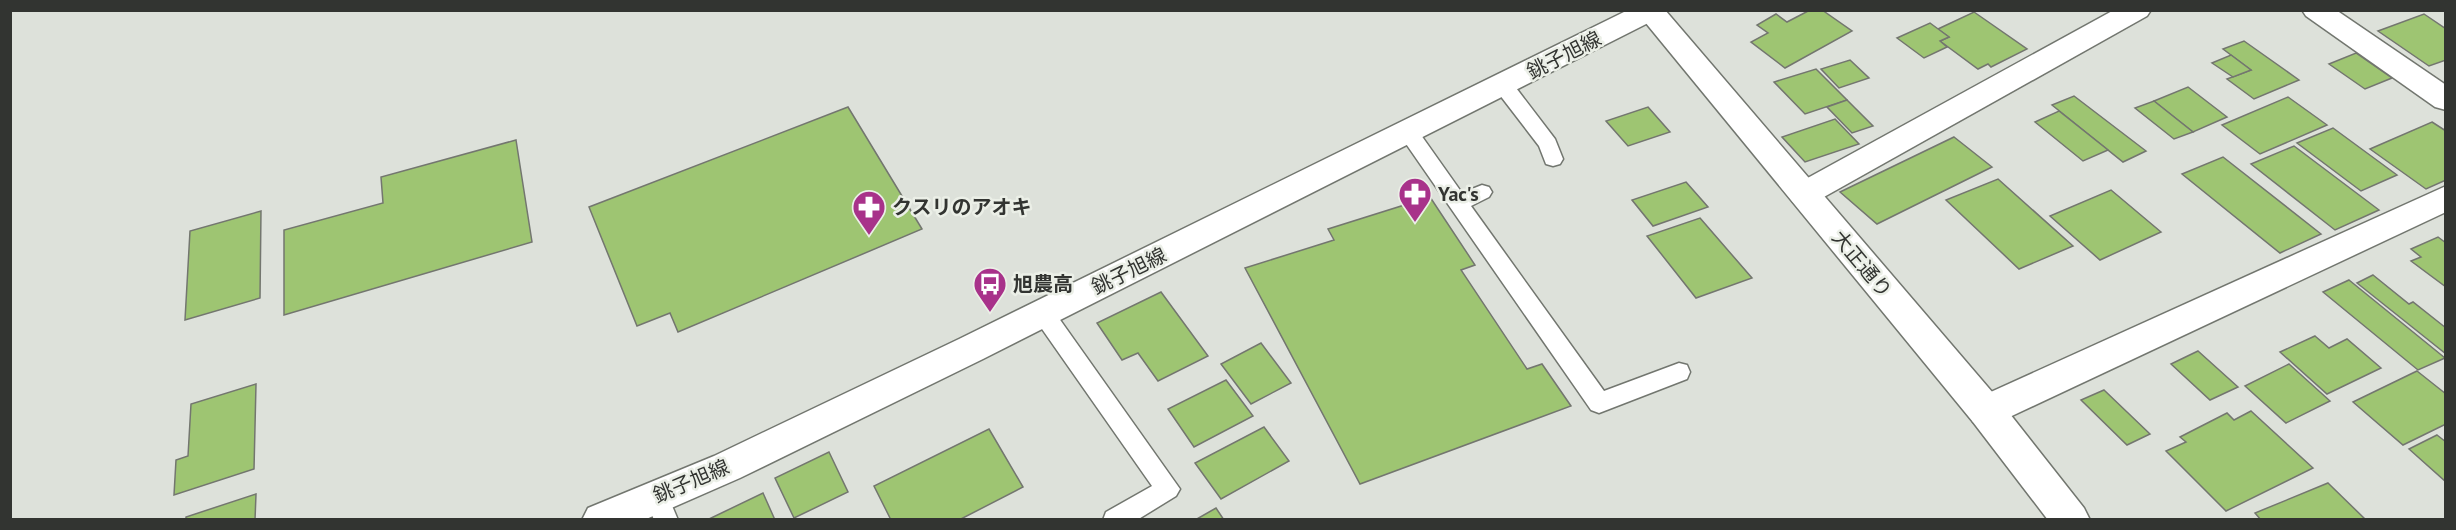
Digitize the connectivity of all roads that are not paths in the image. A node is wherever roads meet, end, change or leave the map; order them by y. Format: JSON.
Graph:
{"nodes":[{"id":1,"x":2137,"y":10,"type":"edge"},
{"id":2,"x":2316,"y":10,"type":"edge"},
{"id":3,"x":1651,"y":11,"type":"edge"},
{"id":4,"x":1503,"y":85,"type":"junction"},
{"id":5,"x":2445,"y":100,"type":"edge"},
{"id":6,"x":1409,"y":133,"type":"junction"},
{"id":7,"x":1553,"y":159,"type":"dead end"},
{"id":8,"x":1482,"y":192,"type":"dead end"},
{"id":9,"x":1804,"y":194,"type":"junction"},
{"id":10,"x":2445,"y":198,"type":"edge"},
{"id":11,"x":1458,"y":203,"type":"junction"},
{"id":12,"x":1043,"y":313,"type":"junction"},
{"id":13,"x":1679,"y":372,"type":"dead end"},
{"id":14,"x":1986,"y":411,"type":"junction"},
{"id":15,"x":661,"y":508,"type":"edge"},
{"id":16,"x":601,"y":519,"type":"edge"},
{"id":17,"x":1114,"y":519,"type":"edge"},
{"id":18,"x":2071,"y":519,"type":"edge"}],
"edges":[{"from":1,"to":9,"type":"street"},
{"from":2,"to":5,"type":"street"},
{"from":3,"to":4,"type":"street","name":"銚子旭線"},
{"from":3,"to":9,"type":"street","name":"大正通り"},
{"from":4,"to":6,"type":"street","name":"銚子旭線"},
{"from":4,"to":7,"type":"lane"},
{"from":6,"to":11,"type":"lane"},
{"from":6,"to":12,"type":"street","name":"銚子旭線"},
{"from":8,"to":11,"type":"lane"},
{"from":9,"to":14,"type":"street","name":"大正通り"},
{"from":10,"to":14,"type":"street"},
{"from":11,"to":13,"type":"lane"},
{"from":12,"to":15,"type":"street","name":"銚子旭線"},
{"from":12,"to":17,"type":"lane"},
{"from":14,"to":18,"type":"street","name":"大正通り"},
{"from":15,"to":16,"type":"street","name":"銚子旭線"}]}
